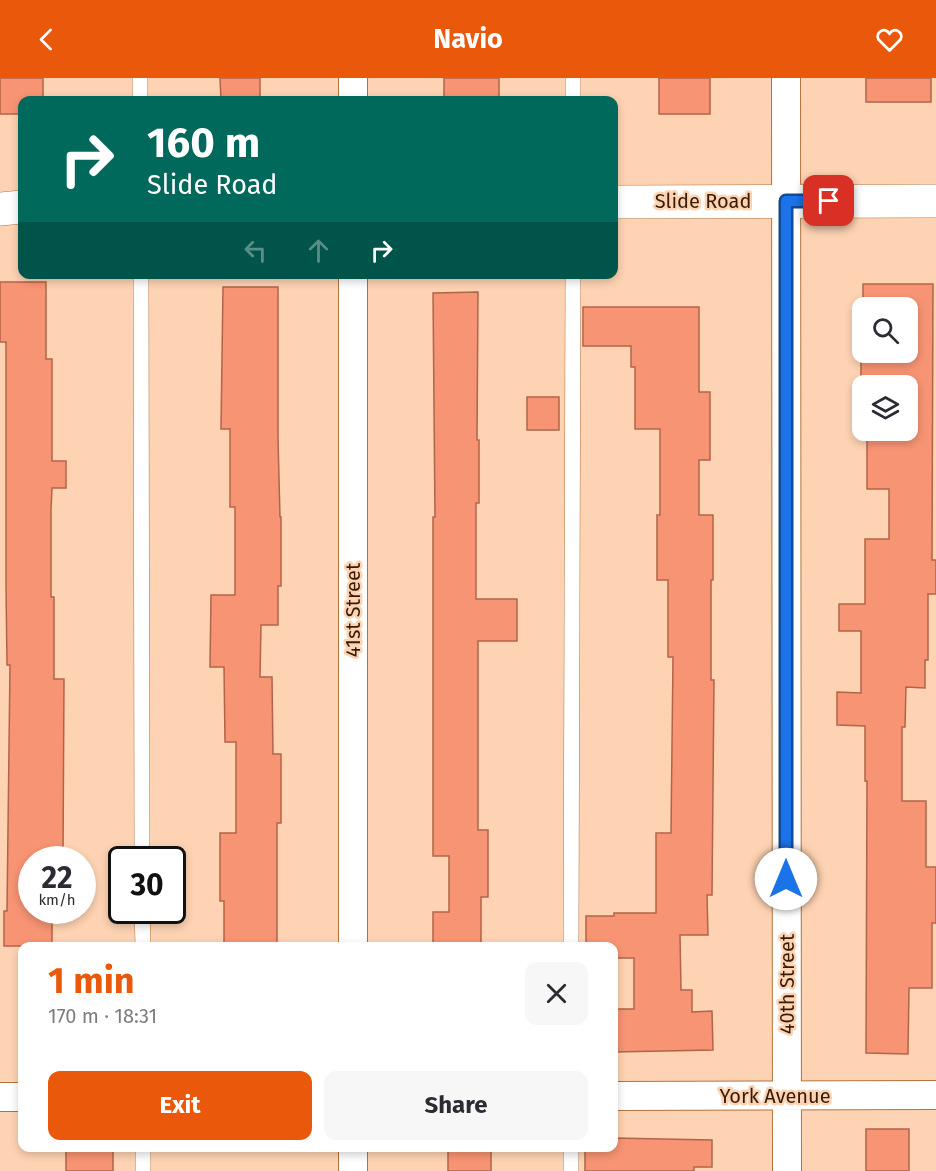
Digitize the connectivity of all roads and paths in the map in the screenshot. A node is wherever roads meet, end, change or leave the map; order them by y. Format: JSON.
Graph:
{"nodes":[{"id":1,"x":140,"y":78,"type":"edge"},
{"id":2,"x":353,"y":78,"type":"edge"},
{"id":3,"x":573,"y":78,"type":"edge"},
{"id":4,"x":786,"y":78,"type":"edge"},
{"id":5,"x":140,"y":96,"type":"edge"},
{"id":6,"x":353,"y":96,"type":"edge"},
{"id":7,"x":573,"y":96,"type":"edge"},
{"id":8,"x":786,"y":201,"type":"junction"},
{"id":9,"x":936,"y":201,"type":"edge"},
{"id":10,"x":618,"y":202,"type":"edge"},
{"id":11,"x":18,"y":207,"type":"edge"},
{"id":12,"x":0,"y":208,"type":"edge"},
{"id":13,"x":141,"y":279,"type":"edge"},
{"id":14,"x":353,"y":279,"type":"edge"},
{"id":15,"x":573,"y":279,"type":"edge"},
{"id":16,"x":142,"y":846,"type":"edge"},
{"id":17,"x":142,"y":924,"type":"edge"},
{"id":18,"x":142,"y":942,"type":"edge"},
{"id":19,"x":353,"y":942,"type":"edge"},
{"id":20,"x":571,"y":942,"type":"edge"},
{"id":21,"x":936,"y":1095,"type":"edge"},
{"id":22,"x":618,"y":1096,"type":"edge"},
{"id":23,"x":787,"y":1096,"type":"junction"},
{"id":24,"x":0,"y":1097,"type":"edge"},
{"id":25,"x":18,"y":1097,"type":"edge"},
{"id":26,"x":143,"y":1152,"type":"edge"},
{"id":27,"x":353,"y":1152,"type":"edge"},
{"id":28,"x":571,"y":1152,"type":"edge"},
{"id":29,"x":143,"y":1171,"type":"edge"},
{"id":30,"x":353,"y":1171,"type":"edge"},
{"id":31,"x":571,"y":1171,"type":"edge"},
{"id":32,"x":787,"y":1171,"type":"edge"}],
"edges":[{"from":1,"to":5,"type":"lane"},
{"from":2,"to":6,"type":"street"},
{"from":3,"to":7,"type":"lane"},
{"from":4,"to":8,"type":"street","name":"40th Street"},
{"from":8,"to":9,"type":"main road","name":"Slide Road"},
{"from":8,"to":10,"type":"main road","name":"Slide Road"},
{"from":8,"to":23,"type":"street","name":"40th Street"},
{"from":11,"to":12,"type":"main road"},
{"from":13,"to":16,"type":"lane"},
{"from":14,"to":19,"type":"street","name":"41st Street"},
{"from":15,"to":20,"type":"lane"},
{"from":17,"to":18,"type":"lane"},
{"from":21,"to":23,"type":"street","name":"York Avenue"},
{"from":22,"to":23,"type":"street","name":"York Avenue"},
{"from":23,"to":32,"type":"street","name":"40th Street"},
{"from":24,"to":25,"type":"street"},
{"from":26,"to":29,"type":"lane"},
{"from":27,"to":30,"type":"street"},
{"from":28,"to":31,"type":"lane"}]}
